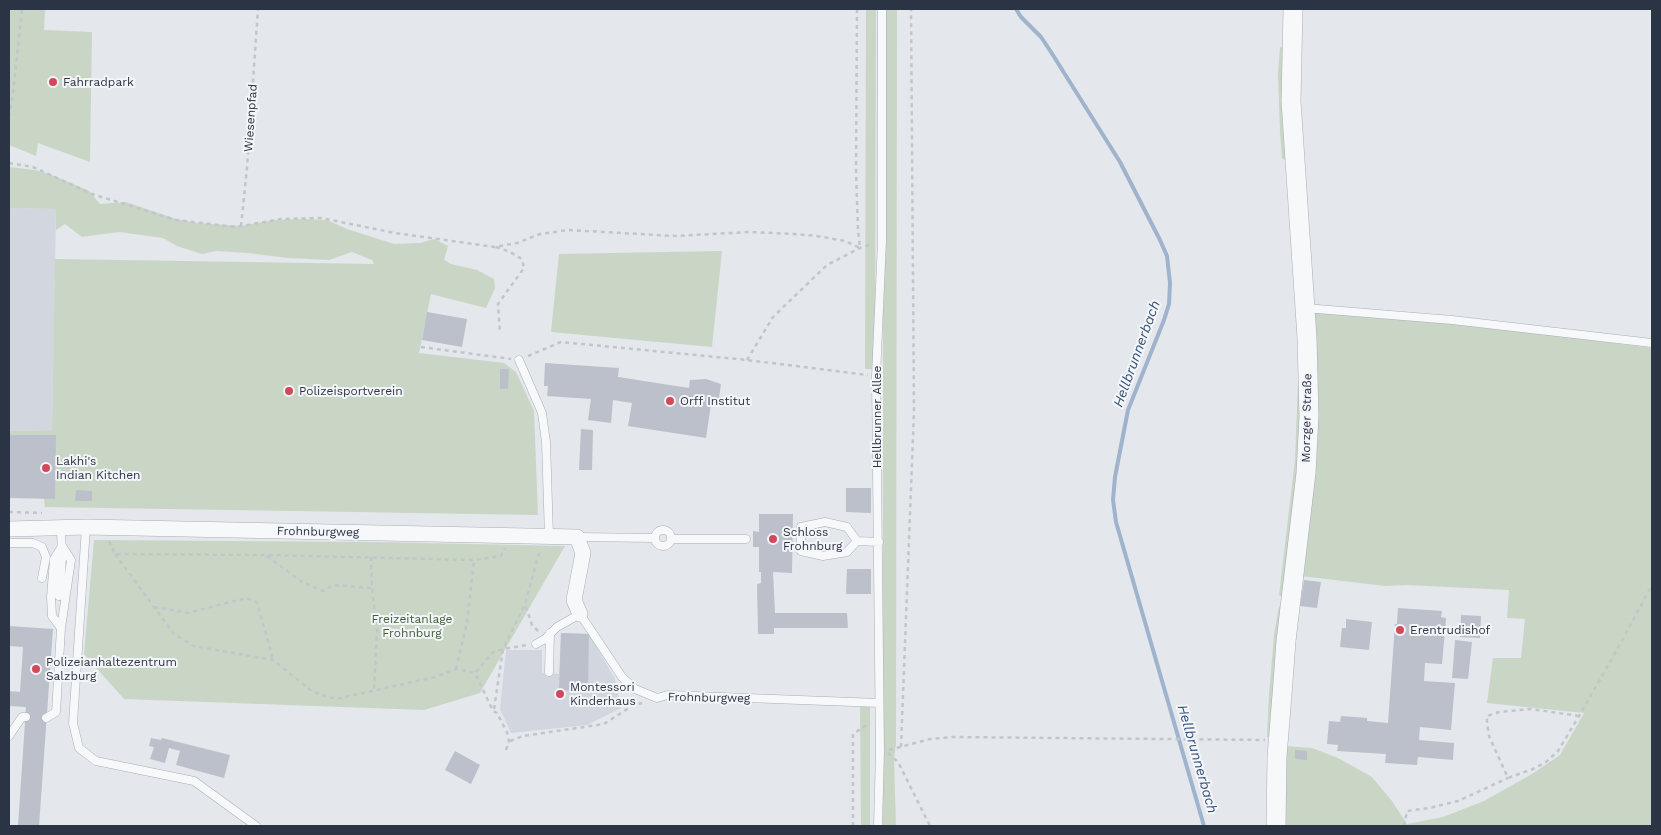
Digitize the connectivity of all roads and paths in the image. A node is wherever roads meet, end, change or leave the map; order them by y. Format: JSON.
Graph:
{"nodes":[{"id":1,"x":22,"y":9,"type":"edge"},
{"id":2,"x":258,"y":9,"type":"edge"},
{"id":3,"x":857,"y":9,"type":"edge"},
{"id":4,"x":882,"y":9,"type":"edge"},
{"id":5,"x":911,"y":9,"type":"edge"},
{"id":6,"x":1293,"y":9,"type":"edge"},
{"id":7,"x":9,"y":118,"type":"edge"},
{"id":8,"x":9,"y":164,"type":"edge"},
{"id":9,"x":241,"y":226,"type":"junction"},
{"id":10,"x":882,"y":241,"type":"junction"},
{"id":11,"x":495,"y":247,"type":"junction"},
{"id":12,"x":860,"y":248,"type":"junction"},
{"id":13,"x":1305,"y":308,"type":"junction"},
{"id":14,"x":500,"y":332,"type":"dead end"},
{"id":15,"x":1652,"y":343,"type":"edge"},
{"id":16,"x":421,"y":347,"type":"dead end"},
{"id":17,"x":519,"y":360,"type":"junction"},
{"id":18,"x":747,"y":360,"type":"junction"},
{"id":19,"x":876,"y":376,"type":"junction"},
{"id":20,"x":86,"y":527,"type":"junction"},
{"id":21,"x":61,"y":528,"type":"junction"},
{"id":22,"x":111,"y":528,"type":"junction"},
{"id":23,"x":9,"y":529,"type":"edge"},
{"id":24,"x":511,"y":536,"type":"junction"},
{"id":25,"x":545,"y":536,"type":"junction"},
{"id":26,"x":577,"y":537,"type":"junction"},
{"id":27,"x":655,"y":538,"type":"junction"},
{"id":28,"x":672,"y":538,"type":"junction"},
{"id":29,"x":746,"y":539,"type":"dead end"},
{"id":30,"x":857,"y":541,"type":"junction"},
{"id":31,"x":878,"y":542,"type":"junction"},
{"id":32,"x":9,"y":543,"type":"edge"},
{"id":33,"x":62,"y":546,"type":"junction"},
{"id":34,"x":115,"y":554,"type":"junction"},
{"id":35,"x":266,"y":555,"type":"junction"},
{"id":36,"x":371,"y":557,"type":"junction"},
{"id":37,"x":474,"y":560,"type":"junction"},
{"id":38,"x":42,"y":578,"type":"dead end"},
{"id":39,"x":1652,"y":585,"type":"edge"},
{"id":40,"x":372,"y":588,"type":"junction"},
{"id":41,"x":525,"y":604,"type":"junction"},
{"id":42,"x":153,"y":607,"type":"junction"},
{"id":43,"x":580,"y":614,"type":"junction"},
{"id":44,"x":62,"y":628,"type":"junction"},
{"id":45,"x":548,"y":636,"type":"junction"},
{"id":46,"x":536,"y":644,"type":"joint"},
{"id":47,"x":503,"y":648,"type":"junction"},
{"id":48,"x":273,"y":660,"type":"junction"},
{"id":49,"x":456,"y":669,"type":"junction"},
{"id":50,"x":549,"y":672,"type":"dead end"},
{"id":51,"x":475,"y":673,"type":"junction"},
{"id":52,"x":374,"y":690,"type":"junction"},
{"id":53,"x":657,"y":698,"type":"junction"},
{"id":54,"x":879,"y":703,"type":"junction"},
{"id":55,"x":494,"y":711,"type":"junction"},
{"id":56,"x":879,"y":716,"type":"junction"},
{"id":57,"x":1579,"y":716,"type":"junction"},
{"id":58,"x":26,"y":717,"type":"dead end"},
{"id":59,"x":46,"y":718,"type":"dead end"},
{"id":60,"x":9,"y":736,"type":"edge"},
{"id":61,"x":1278,"y":739,"type":"junction"},
{"id":62,"x":509,"y":741,"type":"junction"},
{"id":63,"x":901,"y":747,"type":"junction"},
{"id":64,"x":506,"y":750,"type":"dead end"},
{"id":65,"x":880,"y":751,"type":"junction"},
{"id":66,"x":1508,"y":778,"type":"junction"},
{"id":67,"x":256,"y":826,"type":"edge"},
{"id":68,"x":853,"y":826,"type":"edge"},
{"id":69,"x":878,"y":826,"type":"edge"},
{"id":70,"x":930,"y":826,"type":"edge"},
{"id":71,"x":1276,"y":826,"type":"edge"},
{"id":72,"x":1404,"y":826,"type":"edge"}],
"edges":[{"from":1,"to":7,"type":"path"},
{"from":2,"to":9,"type":"path","name":"Wiesenpfad"},
{"from":3,"to":12,"type":"path"},
{"from":4,"to":10,"type":"lane","name":"Hellbrunner Allee"},
{"from":5,"to":63,"type":"path"},
{"from":6,"to":13,"type":"street","name":"Morzger Straße"},
{"from":8,"to":9,"type":"path"},
{"from":9,"to":11,"type":"path"},
{"from":10,"to":12,"type":"path"},
{"from":10,"to":19,"type":"lane","name":"Hellbrunner Allee"},
{"from":11,"to":12,"type":"path"},
{"from":11,"to":14,"type":"path"},
{"from":12,"to":18,"type":"path"},
{"from":13,"to":15,"type":"lane"},
{"from":13,"to":61,"type":"street","name":"Morzger Straße"},
{"from":16,"to":17,"type":"path"},
{"from":17,"to":18,"type":"path"},
{"from":17,"to":25,"type":"lane"},
{"from":18,"to":19,"type":"path"},
{"from":19,"to":31,"type":"lane","name":"Hellbrunner Allee"},
{"from":20,"to":21,"type":"street","name":"Frohnburgweg"},
{"from":20,"to":22,"type":"street","name":"Frohnburgweg"},
{"from":20,"to":67,"type":"lane"},
{"from":21,"to":23,"type":"street","name":"Frohnburgweg"},
{"from":21,"to":33,"type":"lane"},
{"from":22,"to":24,"type":"street","name":"Frohnburgweg"},
{"from":22,"to":34,"type":"path"},
{"from":24,"to":25,"type":"street","name":"Frohnburgweg"},
{"from":24,"to":37,"type":"path"},
{"from":25,"to":26,"type":"street","name":"Frohnburgweg"},
{"from":25,"to":41,"type":"path"},
{"from":26,"to":27,"type":"lane"},
{"from":26,"to":43,"type":"street","name":"Frohnburgweg"},
{"from":27,"to":28,"type":"lane"},
{"from":27,"to":28,"type":"lane"},
{"from":28,"to":29,"type":"lane"},
{"from":30,"to":30,"type":"lane"},
{"from":30,"to":31,"type":"lane"},
{"from":31,"to":54,"type":"lane","name":"Hellbrunner Allee"},
{"from":32,"to":38,"type":"lane"},
{"from":33,"to":44,"type":"lane"},
{"from":33,"to":44,"type":"lane"},
{"from":34,"to":35,"type":"path"},
{"from":34,"to":42,"type":"path"},
{"from":35,"to":36,"type":"path"},
{"from":35,"to":40,"type":"path"},
{"from":36,"to":37,"type":"path"},
{"from":36,"to":40,"type":"path"},
{"from":37,"to":49,"type":"path"},
{"from":39,"to":57,"type":"path"},
{"from":40,"to":52,"type":"path"},
{"from":41,"to":45,"type":"path"},
{"from":41,"to":47,"type":"path"},
{"from":42,"to":48,"type":"path"},
{"from":42,"to":48,"type":"path"},
{"from":43,"to":45,"type":"lane"},
{"from":43,"to":53,"type":"lane","name":"Frohnburgweg"},
{"from":44,"to":59,"type":"lane"},
{"from":45,"to":46,"type":"lane"},
{"from":45,"to":50,"type":"lane"},
{"from":46,"to":47,"type":"path"},
{"from":47,"to":51,"type":"path"},
{"from":47,"to":55,"type":"path"},
{"from":48,"to":52,"type":"path"},
{"from":49,"to":51,"type":"path"},
{"from":49,"to":52,"type":"path"},
{"from":51,"to":55,"type":"path"},
{"from":53,"to":54,"type":"lane","name":"Frohnburgweg"},
{"from":53,"to":62,"type":"path"},
{"from":54,"to":56,"type":"lane","name":"Hellbrunner Allee"},
{"from":55,"to":62,"type":"path"},
{"from":56,"to":65,"type":"lane","name":"Hellbrunner Allee"},
{"from":56,"to":68,"type":"path"},
{"from":57,"to":66,"type":"path"},
{"from":57,"to":66,"type":"path"},
{"from":58,"to":60,"type":"lane"},
{"from":61,"to":63,"type":"path"},
{"from":61,"to":71,"type":"street","name":"Morzger Straße"},
{"from":62,"to":64,"type":"path"},
{"from":63,"to":65,"type":"path"},
{"from":65,"to":69,"type":"lane","name":"Hellbrunner Allee"},
{"from":65,"to":70,"type":"path"},
{"from":66,"to":72,"type":"path"}]}
